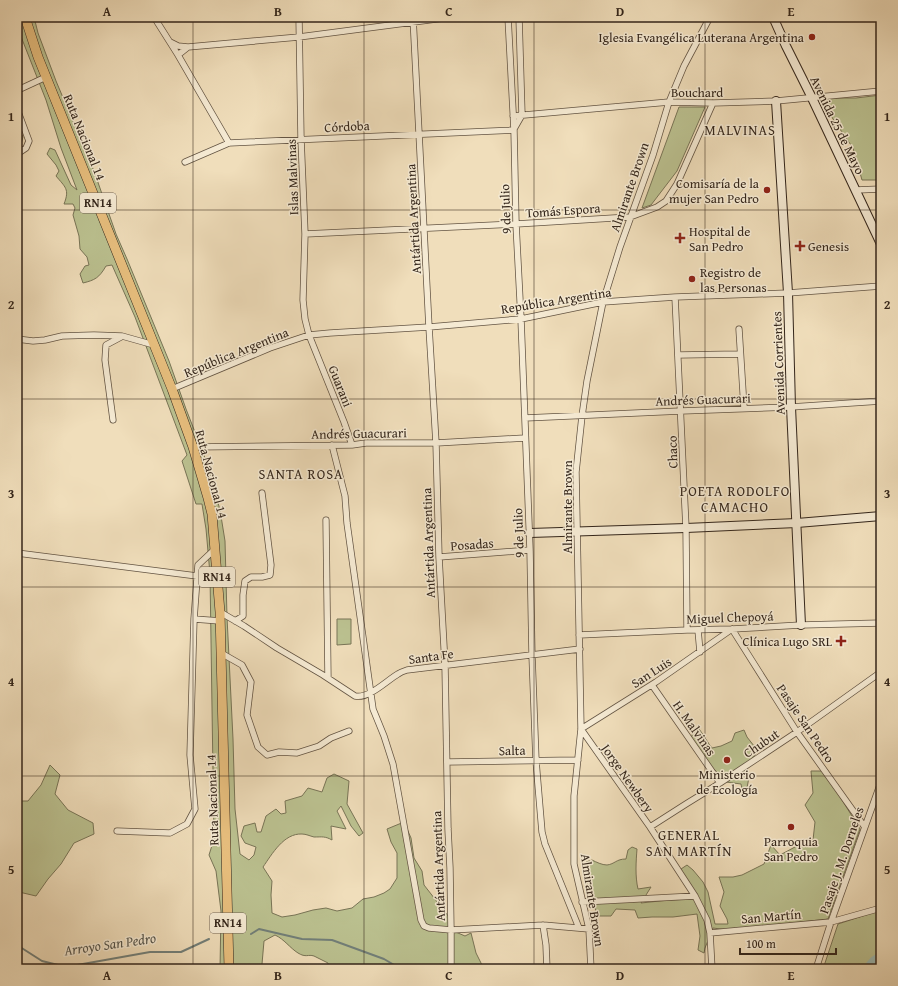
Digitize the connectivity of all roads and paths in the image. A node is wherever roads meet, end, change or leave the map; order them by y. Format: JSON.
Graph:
{"nodes":[{"id":1,"x":25,"y":17,"type":"edge"},
{"id":2,"x":154,"y":17,"type":"edge"},
{"id":3,"x":299,"y":17,"type":"edge"},
{"id":4,"x":452,"y":17,"type":"edge"},
{"id":5,"x":508,"y":17,"type":"edge"},
{"id":6,"x":519,"y":17,"type":"edge"},
{"id":7,"x":710,"y":17,"type":"edge"},
{"id":8,"x":774,"y":17,"type":"edge"},
{"id":9,"x":413,"y":19,"type":"edge"},
{"id":10,"x":299,"y":37,"type":"junction"},
{"id":11,"x":170,"y":42,"type":"junction"},
{"id":12,"x":188,"y":47,"type":"junction"},
{"id":13,"x":178,"y":55,"type":"junction"},
{"id":14,"x":46,"y":77,"type":"junction"},
{"id":15,"x":17,"y":91,"type":"edge"},
{"id":16,"x":881,"y":91,"type":"edge"},
{"id":17,"x":812,"y":98,"type":"junction"},
{"id":18,"x":776,"y":101,"type":"junction"},
{"id":19,"x":669,"y":102,"type":"junction"},
{"id":20,"x":713,"y":103,"type":"junction"},
{"id":21,"x":17,"y":109,"type":"edge"},
{"id":22,"x":522,"y":115,"type":"junction"},
{"id":23,"x":513,"y":116,"type":"junction"},
{"id":24,"x":514,"y":130,"type":"junction"},
{"id":25,"x":420,"y":134,"type":"junction"},
{"id":26,"x":301,"y":139,"type":"junction"},
{"id":27,"x":229,"y":143,"type":"junction"},
{"id":28,"x":17,"y":154,"type":"edge"},
{"id":29,"x":185,"y":162,"type":"dead end"},
{"id":30,"x":881,"y":189,"type":"edge"},
{"id":31,"x":856,"y":190,"type":"junction"},
{"id":32,"x":630,"y":217,"type":"junction"},
{"id":33,"x":516,"y":224,"type":"junction"},
{"id":34,"x":424,"y":228,"type":"junction"},
{"id":35,"x":305,"y":234,"type":"junction"},
{"id":36,"x":881,"y":244,"type":"edge"},
{"id":37,"x":881,"y":286,"type":"edge"},
{"id":38,"x":788,"y":293,"type":"junction"},
{"id":39,"x":675,"y":297,"type":"junction"},
{"id":40,"x":603,"y":302,"type":"junction"},
{"id":41,"x":522,"y":319,"type":"junction"},
{"id":42,"x":429,"y":327,"type":"junction"},
{"id":43,"x":739,"y":329,"type":"dead end"},
{"id":44,"x":309,"y":335,"type":"junction"},
{"id":45,"x":122,"y":336,"type":"junction"},
{"id":46,"x":17,"y":339,"type":"edge"},
{"id":47,"x":155,"y":345,"type":"junction"},
{"id":48,"x":740,"y":354,"type":"junction"},
{"id":49,"x":678,"y":356,"type":"junction"},
{"id":50,"x":172,"y":389,"type":"junction"},
{"id":51,"x":881,"y":401,"type":"edge"},
{"id":52,"x":791,"y":407,"type":"junction"},
{"id":53,"x":744,"y":408,"type":"junction"},
{"id":54,"x":681,"y":411,"type":"junction"},
{"id":55,"x":582,"y":416,"type":"junction"},
{"id":56,"x":525,"y":418,"type":"junction"},
{"id":57,"x":113,"y":420,"type":"dead end"},
{"id":58,"x":525,"y":438,"type":"junction"},
{"id":59,"x":436,"y":443,"type":"junction"},
{"id":60,"x":332,"y":445,"type":"junction"},
{"id":61,"x":352,"y":445,"type":"junction"},
{"id":62,"x":192,"y":447,"type":"junction"},
{"id":63,"x":262,"y":493,"type":"dead end"},
{"id":64,"x":881,"y":516,"type":"edge"},
{"id":65,"x":326,"y":520,"type":"dead end"},
{"id":66,"x":797,"y":523,"type":"junction"},
{"id":67,"x":686,"y":528,"type":"junction"},
{"id":68,"x":577,"y":532,"type":"junction"},
{"id":69,"x":530,"y":533,"type":"junction"},
{"id":70,"x":215,"y":549,"type":"junction"},
{"id":71,"x":530,"y":550,"type":"junction"},
{"id":72,"x":17,"y":553,"type":"edge"},
{"id":73,"x":439,"y":557,"type":"junction"},
{"id":74,"x":197,"y":576,"type":"junction"},
{"id":75,"x":220,"y":617,"type":"junction"},
{"id":76,"x":194,"y":619,"type":"junction"},
{"id":77,"x":235,"y":621,"type":"junction"},
{"id":78,"x":881,"y":623,"type":"edge"},
{"id":79,"x":801,"y":625,"type":"junction"},
{"id":80,"x":732,"y":629,"type":"junction"},
{"id":81,"x":687,"y":630,"type":"junction"},
{"id":82,"x":698,"y":630,"type":"junction"},
{"id":83,"x":579,"y":634,"type":"junction"},
{"id":84,"x":580,"y":649,"type":"junction"},
{"id":85,"x":700,"y":652,"type":"junction"},
{"id":86,"x":221,"y":653,"type":"junction"},
{"id":87,"x":532,"y":655,"type":"junction"},
{"id":88,"x":445,"y":665,"type":"junction"},
{"id":89,"x":881,"y":672,"type":"edge"},
{"id":90,"x":328,"y":678,"type":"junction"},
{"id":91,"x":652,"y":685,"type":"junction"},
{"id":92,"x":371,"y":692,"type":"junction"},
{"id":93,"x":580,"y":729,"type":"junction"},
{"id":94,"x":349,"y":731,"type":"dead end"},
{"id":95,"x":797,"y":732,"type":"junction"},
{"id":96,"x":578,"y":760,"type":"junction"},
{"id":97,"x":536,"y":761,"type":"junction"},
{"id":98,"x":447,"y":762,"type":"junction"},
{"id":99,"x":881,"y":782,"type":"edge"},
{"id":100,"x":720,"y":783,"type":"junction"},
{"id":101,"x":864,"y":826,"type":"junction"},
{"id":102,"x":650,"y":827,"type":"junction"},
{"id":103,"x":117,"y":831,"type":"dead end"},
{"id":104,"x":695,"y":896,"type":"junction"},
{"id":105,"x":582,"y":902,"type":"junction"},
{"id":106,"x":881,"y":908,"type":"edge"},
{"id":107,"x":831,"y":922,"type":"junction"},
{"id":108,"x":543,"y":925,"type":"junction"},
{"id":109,"x":579,"y":928,"type":"junction"},
{"id":110,"x":588,"y":929,"type":"junction"},
{"id":111,"x":451,"y":930,"type":"junction"},
{"id":112,"x":710,"y":933,"type":"junction"},
{"id":113,"x":229,"y":969,"type":"edge"},
{"id":114,"x":451,"y":969,"type":"edge"},
{"id":115,"x":547,"y":969,"type":"edge"},
{"id":116,"x":591,"y":969,"type":"edge"},
{"id":117,"x":712,"y":969,"type":"edge"},
{"id":118,"x":816,"y":969,"type":"edge"}],
"edges":[{"from":1,"to":14,"type":"highway","name":"Ruta Nacional 14","number":"RN14"},
{"from":2,"to":11,"type":"street"},
{"from":3,"to":10,"type":"street","name":"Islas Malvinas"},
{"from":4,"to":9,"type":"street"},
{"from":5,"to":23,"type":"street","name":"9 de Julio"},
{"from":6,"to":22,"type":"street","name":"9 de Julio"},
{"from":7,"to":19,"type":"street","name":"Almirante Brown"},
{"from":8,"to":17,"type":"main road","name":"Avenida 25 de Mayo"},
{"from":9,"to":10,"type":"street"},
{"from":9,"to":25,"type":"street","name":"Antártida Argentina"},
{"from":10,"to":12,"type":"street"},
{"from":10,"to":26,"type":"street","name":"Islas Malvinas"},
{"from":11,"to":12,"type":"street"},
{"from":11,"to":13,"type":"street"},
{"from":12,"to":13,"type":"street"},
{"from":13,"to":27,"type":"street"},
{"from":14,"to":15,"type":"street"},
{"from":14,"to":47,"type":"highway","name":"Ruta Nacional 14","number":"RN14"},
{"from":16,"to":17,"type":"street","name":"Bouchard"},
{"from":17,"to":18,"type":"street","name":"Bouchard"},
{"from":17,"to":31,"type":"main road","name":"Avenida 25 de Mayo"},
{"from":18,"to":20,"type":"street","name":"Bouchard"},
{"from":18,"to":38,"type":"main road","name":"Avenida Corrientes"},
{"from":19,"to":20,"type":"street","name":"Bouchard"},
{"from":19,"to":22,"type":"street","name":"Bouchard"},
{"from":19,"to":32,"type":"street","name":"Almirante Brown"},
{"from":20,"to":32,"type":"street","name":"Tomás Espora"},
{"from":21,"to":28,"type":"street"},
{"from":22,"to":23,"type":"street","name":"Bouchard"},
{"from":22,"to":24,"type":"street","name":"9 de Julio"},
{"from":23,"to":24,"type":"street","name":"9 de Julio"},
{"from":24,"to":25,"type":"street","name":"Córdoba"},
{"from":24,"to":33,"type":"street","name":"9 de Julio"},
{"from":25,"to":26,"type":"street","name":"Córdoba"},
{"from":25,"to":34,"type":"street","name":"Antártida Argentina"},
{"from":26,"to":27,"type":"street","name":"Córdoba"},
{"from":26,"to":35,"type":"street","name":"Islas Malvinas"},
{"from":27,"to":29,"type":"street","name":"Córdoba"},
{"from":30,"to":31,"type":"street"},
{"from":31,"to":36,"type":"main road","name":"Avenida 25 de Mayo"},
{"from":32,"to":33,"type":"street","name":"Tomás Espora"},
{"from":32,"to":40,"type":"street","name":"Almirante Brown"},
{"from":33,"to":34,"type":"street","name":"Tomás Espora"},
{"from":33,"to":41,"type":"street","name":"9 de Julio"},
{"from":34,"to":35,"type":"street","name":"Tomás Espora"},
{"from":34,"to":42,"type":"street","name":"Antártida Argentina"},
{"from":35,"to":44,"type":"street","name":"Islas Malvinas"},
{"from":37,"to":38,"type":"street","name":"República Argentina"},
{"from":38,"to":39,"type":"street","name":"República Argentina"},
{"from":38,"to":52,"type":"main road","name":"Avenida Corrientes"},
{"from":39,"to":40,"type":"street","name":"República Argentina"},
{"from":39,"to":49,"type":"street","name":"Chaco"},
{"from":40,"to":41,"type":"street","name":"República Argentina"},
{"from":40,"to":55,"type":"street","name":"Almirante Brown"},
{"from":41,"to":42,"type":"street","name":"República Argentina"},
{"from":41,"to":56,"type":"street","name":"9 de Julio"},
{"from":42,"to":44,"type":"street","name":"República Argentina"},
{"from":42,"to":59,"type":"street","name":"Antártida Argentina"},
{"from":43,"to":48,"type":"street"},
{"from":44,"to":50,"type":"street","name":"República Argentina"},
{"from":44,"to":61,"type":"street","name":"Guarani"},
{"from":45,"to":46,"type":"street"},
{"from":45,"to":47,"type":"street"},
{"from":45,"to":57,"type":"street"},
{"from":47,"to":50,"type":"highway","name":"Ruta Nacional 14","number":"RN14"},
{"from":48,"to":49,"type":"street"},
{"from":48,"to":53,"type":"street"},
{"from":49,"to":54,"type":"street","name":"Chaco"},
{"from":50,"to":62,"type":"highway","name":"Ruta Nacional 14","number":"RN14"},
{"from":51,"to":52,"type":"street","name":"Andrés Guacurari"},
{"from":52,"to":53,"type":"street","name":"Andrés Guacurari"},
{"from":52,"to":66,"type":"main road","name":"Avenida Corrientes"},
{"from":53,"to":54,"type":"street","name":"Andrés Guacurari"},
{"from":54,"to":55,"type":"street","name":"Andrés Guacurari"},
{"from":54,"to":67,"type":"street","name":"Chaco"},
{"from":55,"to":56,"type":"street","name":"Andrés Guacurari"},
{"from":55,"to":68,"type":"street","name":"Almirante Brown"},
{"from":56,"to":58,"type":"street","name":"9 de Julio"},
{"from":58,"to":59,"type":"street","name":"Andrés Guacurari"},
{"from":58,"to":69,"type":"street","name":"9 de Julio"},
{"from":59,"to":61,"type":"street","name":"Andrés Guacurari"},
{"from":59,"to":73,"type":"street","name":"Antártida Argentina"},
{"from":60,"to":61,"type":"street","name":"Andrés Guacurari"},
{"from":60,"to":62,"type":"street","name":"Andrés Guacurari"},
{"from":60,"to":92,"type":"street"},
{"from":62,"to":70,"type":"highway","name":"Ruta Nacional 14","number":"RN14"},
{"from":63,"to":77,"type":"street"},
{"from":64,"to":66,"type":"main road"},
{"from":65,"to":90,"type":"street"},
{"from":66,"to":67,"type":"main road"},
{"from":66,"to":79,"type":"main road","name":"Avenida Corrientes"},
{"from":67,"to":68,"type":"main road"},
{"from":67,"to":81,"type":"street","name":"Chaco"},
{"from":68,"to":69,"type":"main road"},
{"from":68,"to":83,"type":"street","name":"Almirante Brown"},
{"from":69,"to":71,"type":"street","name":"9 de Julio"},
{"from":70,"to":74,"type":"street"},
{"from":70,"to":75,"type":"highway","name":"Ruta Nacional 14","number":"RN14"},
{"from":71,"to":73,"type":"street","name":"Posadas"},
{"from":71,"to":87,"type":"street","name":"9 de Julio"},
{"from":72,"to":74,"type":"street"},
{"from":73,"to":88,"type":"street","name":"Antártida Argentina"},
{"from":74,"to":76,"type":"street"},
{"from":75,"to":76,"type":"street"},
{"from":75,"to":77,"type":"street","name":"Santa Fe"},
{"from":75,"to":86,"type":"highway","name":"Ruta Nacional 14","number":"RN14"},
{"from":76,"to":103,"type":"street"},
{"from":77,"to":90,"type":"street","name":"Santa Fe"},
{"from":78,"to":79,"type":"street","name":"Miguel Chepoyá"},
{"from":79,"to":80,"type":"street","name":"Miguel Chepoyá"},
{"from":80,"to":82,"type":"street","name":"Miguel Chepoyá"},
{"from":80,"to":85,"type":"street","name":"San Luis"},
{"from":80,"to":95,"type":"street","name":"Pasaje San Pedro"},
{"from":81,"to":82,"type":"street","name":"Miguel Chepoyá"},
{"from":81,"to":83,"type":"street","name":"Miguel Chepoyá"},
{"from":82,"to":85,"type":"street"},
{"from":83,"to":84,"type":"street","name":"Almirante Brown"},
{"from":84,"to":87,"type":"street","name":"Santa Fe"},
{"from":84,"to":93,"type":"street","name":"Almirante Brown"},
{"from":85,"to":91,"type":"street","name":"San Luis"},
{"from":86,"to":94,"type":"street"},
{"from":86,"to":113,"type":"highway","name":"Ruta Nacional 14","number":"RN14"},
{"from":87,"to":88,"type":"street","name":"Santa Fe"},
{"from":87,"to":97,"type":"street","name":"9 de Julio"},
{"from":88,"to":92,"type":"street","name":"Santa Fe"},
{"from":88,"to":98,"type":"street","name":"Antártida Argentina"},
{"from":89,"to":95,"type":"street","name":"Chubut"},
{"from":90,"to":92,"type":"street","name":"Santa Fe"},
{"from":91,"to":93,"type":"street","name":"San Luis"},
{"from":91,"to":100,"type":"street","name":"H. Malvinas"},
{"from":92,"to":111,"type":"street"},
{"from":93,"to":96,"type":"street","name":"Almirante Brown"},
{"from":93,"to":102,"type":"street","name":"Jorge Newbery"},
{"from":95,"to":100,"type":"street","name":"Chubut"},
{"from":95,"to":101,"type":"street","name":"Pasaje San Pedro"},
{"from":96,"to":97,"type":"street","name":"Salta"},
{"from":96,"to":105,"type":"street","name":"Almirante Brown"},
{"from":97,"to":98,"type":"street","name":"Salta"},
{"from":97,"to":109,"type":"street","name":"9 de Julio"},
{"from":98,"to":111,"type":"street","name":"Antártida Argentina"},
{"from":99,"to":101,"type":"street","name":"Pasaje J. M. Dorneles"},
{"from":100,"to":102,"type":"street","name":"Chubut"},
{"from":101,"to":107,"type":"street","name":"Pasaje J. M. Dorneles"},
{"from":102,"to":104,"type":"street","name":"Jorge Newbery"},
{"from":104,"to":105,"type":"street"},
{"from":104,"to":112,"type":"street","name":"Jorge Newbery"},
{"from":105,"to":110,"type":"street","name":"Almirante Brown"},
{"from":106,"to":107,"type":"street","name":"San Martín"},
{"from":107,"to":112,"type":"street","name":"San Martín"},
{"from":107,"to":118,"type":"street","name":"Pasaje J. M. Dorneles"},
{"from":108,"to":109,"type":"street","name":"Antártida Argentina"},
{"from":108,"to":111,"type":"street","name":"Antártida Argentina"},
{"from":108,"to":115,"type":"street"},
{"from":109,"to":110,"type":"street","name":"Antártida Argentina"},
{"from":110,"to":116,"type":"street","name":"Almirante Brown"},
{"from":111,"to":114,"type":"street"},
{"from":112,"to":117,"type":"street","name":"Jorge Newbery"}]}
